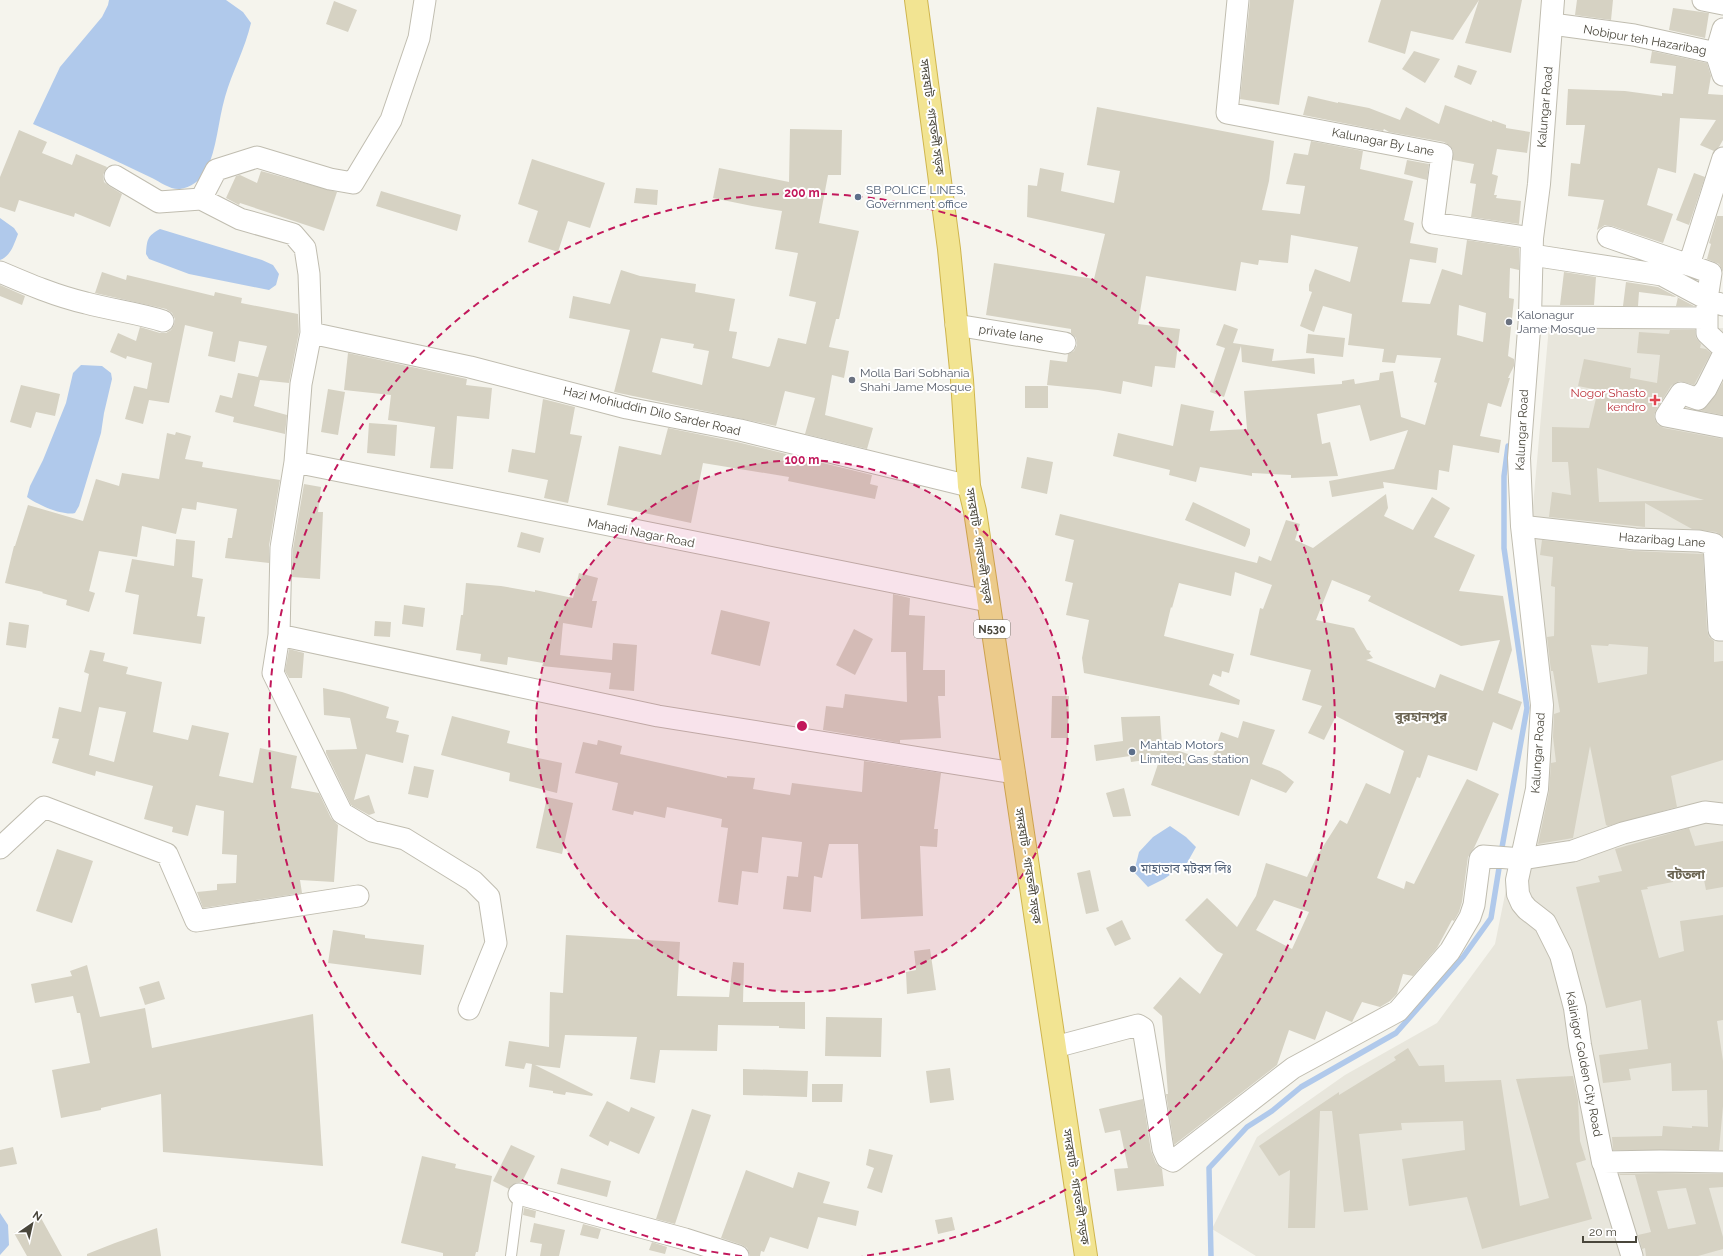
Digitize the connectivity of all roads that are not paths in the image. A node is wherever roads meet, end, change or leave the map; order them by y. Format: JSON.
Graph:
{"nodes":[{"id":1,"x":425,"y":0,"type":"edge"},
{"id":2,"x":916,"y":0,"type":"edge"},
{"id":3,"x":1238,"y":0,"type":"edge"},
{"id":4,"x":1553,"y":0,"type":"edge"},
{"id":5,"x":1703,"y":0,"type":"edge"},
{"id":6,"x":1723,"y":4,"type":"edge"},
{"id":7,"x":1552,"y":24,"type":"junction"},
{"id":8,"x":1723,"y":29,"type":"edge"},
{"id":9,"x":1716,"y":53,"type":"junction"},
{"id":10,"x":1723,"y":75,"type":"edge"},
{"id":11,"x":1722,"y":166,"type":"edge"},
{"id":12,"x":115,"y":176,"type":"dead end"},
{"id":13,"x":201,"y":199,"type":"junction"},
{"id":14,"x":1608,"y":237,"type":"dead end"},
{"id":15,"x":1532,"y":246,"type":"junction"},
{"id":16,"x":1689,"y":265,"type":"junction"},
{"id":17,"x":0,"y":272,"type":"edge"},
{"id":18,"x":1530,"y":316,"type":"junction"},
{"id":19,"x":1714,"y":318,"type":"edge"},
{"id":20,"x":163,"y":321,"type":"dead end"},
{"id":21,"x":956,"y":325,"type":"junction"},
{"id":22,"x":311,"y":333,"type":"junction"},
{"id":23,"x":1065,"y":343,"type":"dead end"},
{"id":24,"x":1723,"y":348,"type":"edge"},
{"id":25,"x":1723,"y":355,"type":"edge"},
{"id":26,"x":1723,"y":428,"type":"edge"},
{"id":27,"x":295,"y":462,"type":"junction"},
{"id":28,"x":969,"y":486,"type":"junction"},
{"id":29,"x":1522,"y":526,"type":"junction"},
{"id":30,"x":988,"y":602,"type":"junction"},
{"id":31,"x":1723,"y":630,"type":"edge"},
{"id":32,"x":279,"y":635,"type":"junction"},
{"id":33,"x":1014,"y":773,"type":"junction"},
{"id":34,"x":1723,"y":814,"type":"edge"},
{"id":35,"x":0,"y":848,"type":"edge"},
{"id":36,"x":1507,"y":858,"type":"junction"},
{"id":37,"x":358,"y":896,"type":"dead end"},
{"id":38,"x":469,"y":1009,"type":"dead end"},
{"id":39,"x":1055,"y":1047,"type":"junction"},
{"id":40,"x":1603,"y":1162,"type":"junction"},
{"id":41,"x":1723,"y":1162,"type":"edge"},
{"id":42,"x":519,"y":1194,"type":"joint"},
{"id":43,"x":511,"y":1256,"type":"edge"},
{"id":44,"x":738,"y":1256,"type":"edge"},
{"id":45,"x":1086,"y":1256,"type":"edge"},
{"id":46,"x":1632,"y":1256,"type":"edge"}],
"edges":[{"from":1,"to":13,"type":"street"},
{"from":2,"to":21,"type":"highway","name":"সদরঘাট - গাবতলী সড়ক","number":"N530"},
{"from":3,"to":15,"type":"street","name":"Kalunagar By Lane"},
{"from":4,"to":7,"type":"street","name":"Kalungar Road"},
{"from":5,"to":6,"type":"street"},
{"from":7,"to":9,"type":"street","name":"Nobipur teh Hazaribag"},
{"from":7,"to":15,"type":"street","name":"Kalungar Road"},
{"from":8,"to":9,"type":"street"},
{"from":9,"to":10,"type":"street","name":"Nobipur teh Hazaribag"},
{"from":11,"to":16,"type":"street"},
{"from":12,"to":13,"type":"street"},
{"from":13,"to":22,"type":"street"},
{"from":14,"to":16,"type":"street"},
{"from":15,"to":18,"type":"street","name":"Kalungar Road"},
{"from":15,"to":19,"type":"street"},
{"from":16,"to":19,"type":"street"},
{"from":17,"to":20,"type":"street"},
{"from":18,"to":19,"type":"street"},
{"from":18,"to":29,"type":"street","name":"Kalungar Road"},
{"from":19,"to":24,"type":"street"},
{"from":21,"to":23,"type":"street","name":"private lane"},
{"from":21,"to":28,"type":"highway","name":"সদরঘাট - গাবতলী সড়ক","number":"N530"},
{"from":22,"to":27,"type":"street"},
{"from":22,"to":28,"type":"street","name":"Hazi Mohiuddin Dilo Sarder Road"},
{"from":25,"to":26,"type":"street"},
{"from":27,"to":30,"type":"street","name":"Mahadi Nagar Road"},
{"from":27,"to":32,"type":"street"},
{"from":28,"to":30,"type":"highway","name":"সদরঘাট - গাবতলী সড়ক","number":"N530"},
{"from":29,"to":31,"type":"street","name":"Hazaribag Lane"},
{"from":29,"to":36,"type":"street","name":"Kalungar Road"},
{"from":30,"to":33,"type":"highway","name":"সদরঘাট - গাবতলী সড়ক","number":"N530"},
{"from":32,"to":33,"type":"street"},
{"from":32,"to":38,"type":"street"},
{"from":33,"to":39,"type":"highway","name":"সদরঘাট - গাবতলী সড়ক","number":"N530"},
{"from":34,"to":36,"type":"street"},
{"from":35,"to":37,"type":"street"},
{"from":36,"to":39,"type":"street"},
{"from":36,"to":40,"type":"street","name":"Kalinigor Golden City Road"},
{"from":39,"to":45,"type":"highway","name":"সদরঘাট - গাবতলী সড়ক","number":"N530"},
{"from":40,"to":41,"type":"street"},
{"from":40,"to":46,"type":"street","name":"Kalinigor Golden City Road"},
{"from":42,"to":43,"type":"lane"},
{"from":42,"to":44,"type":"street"}]}
